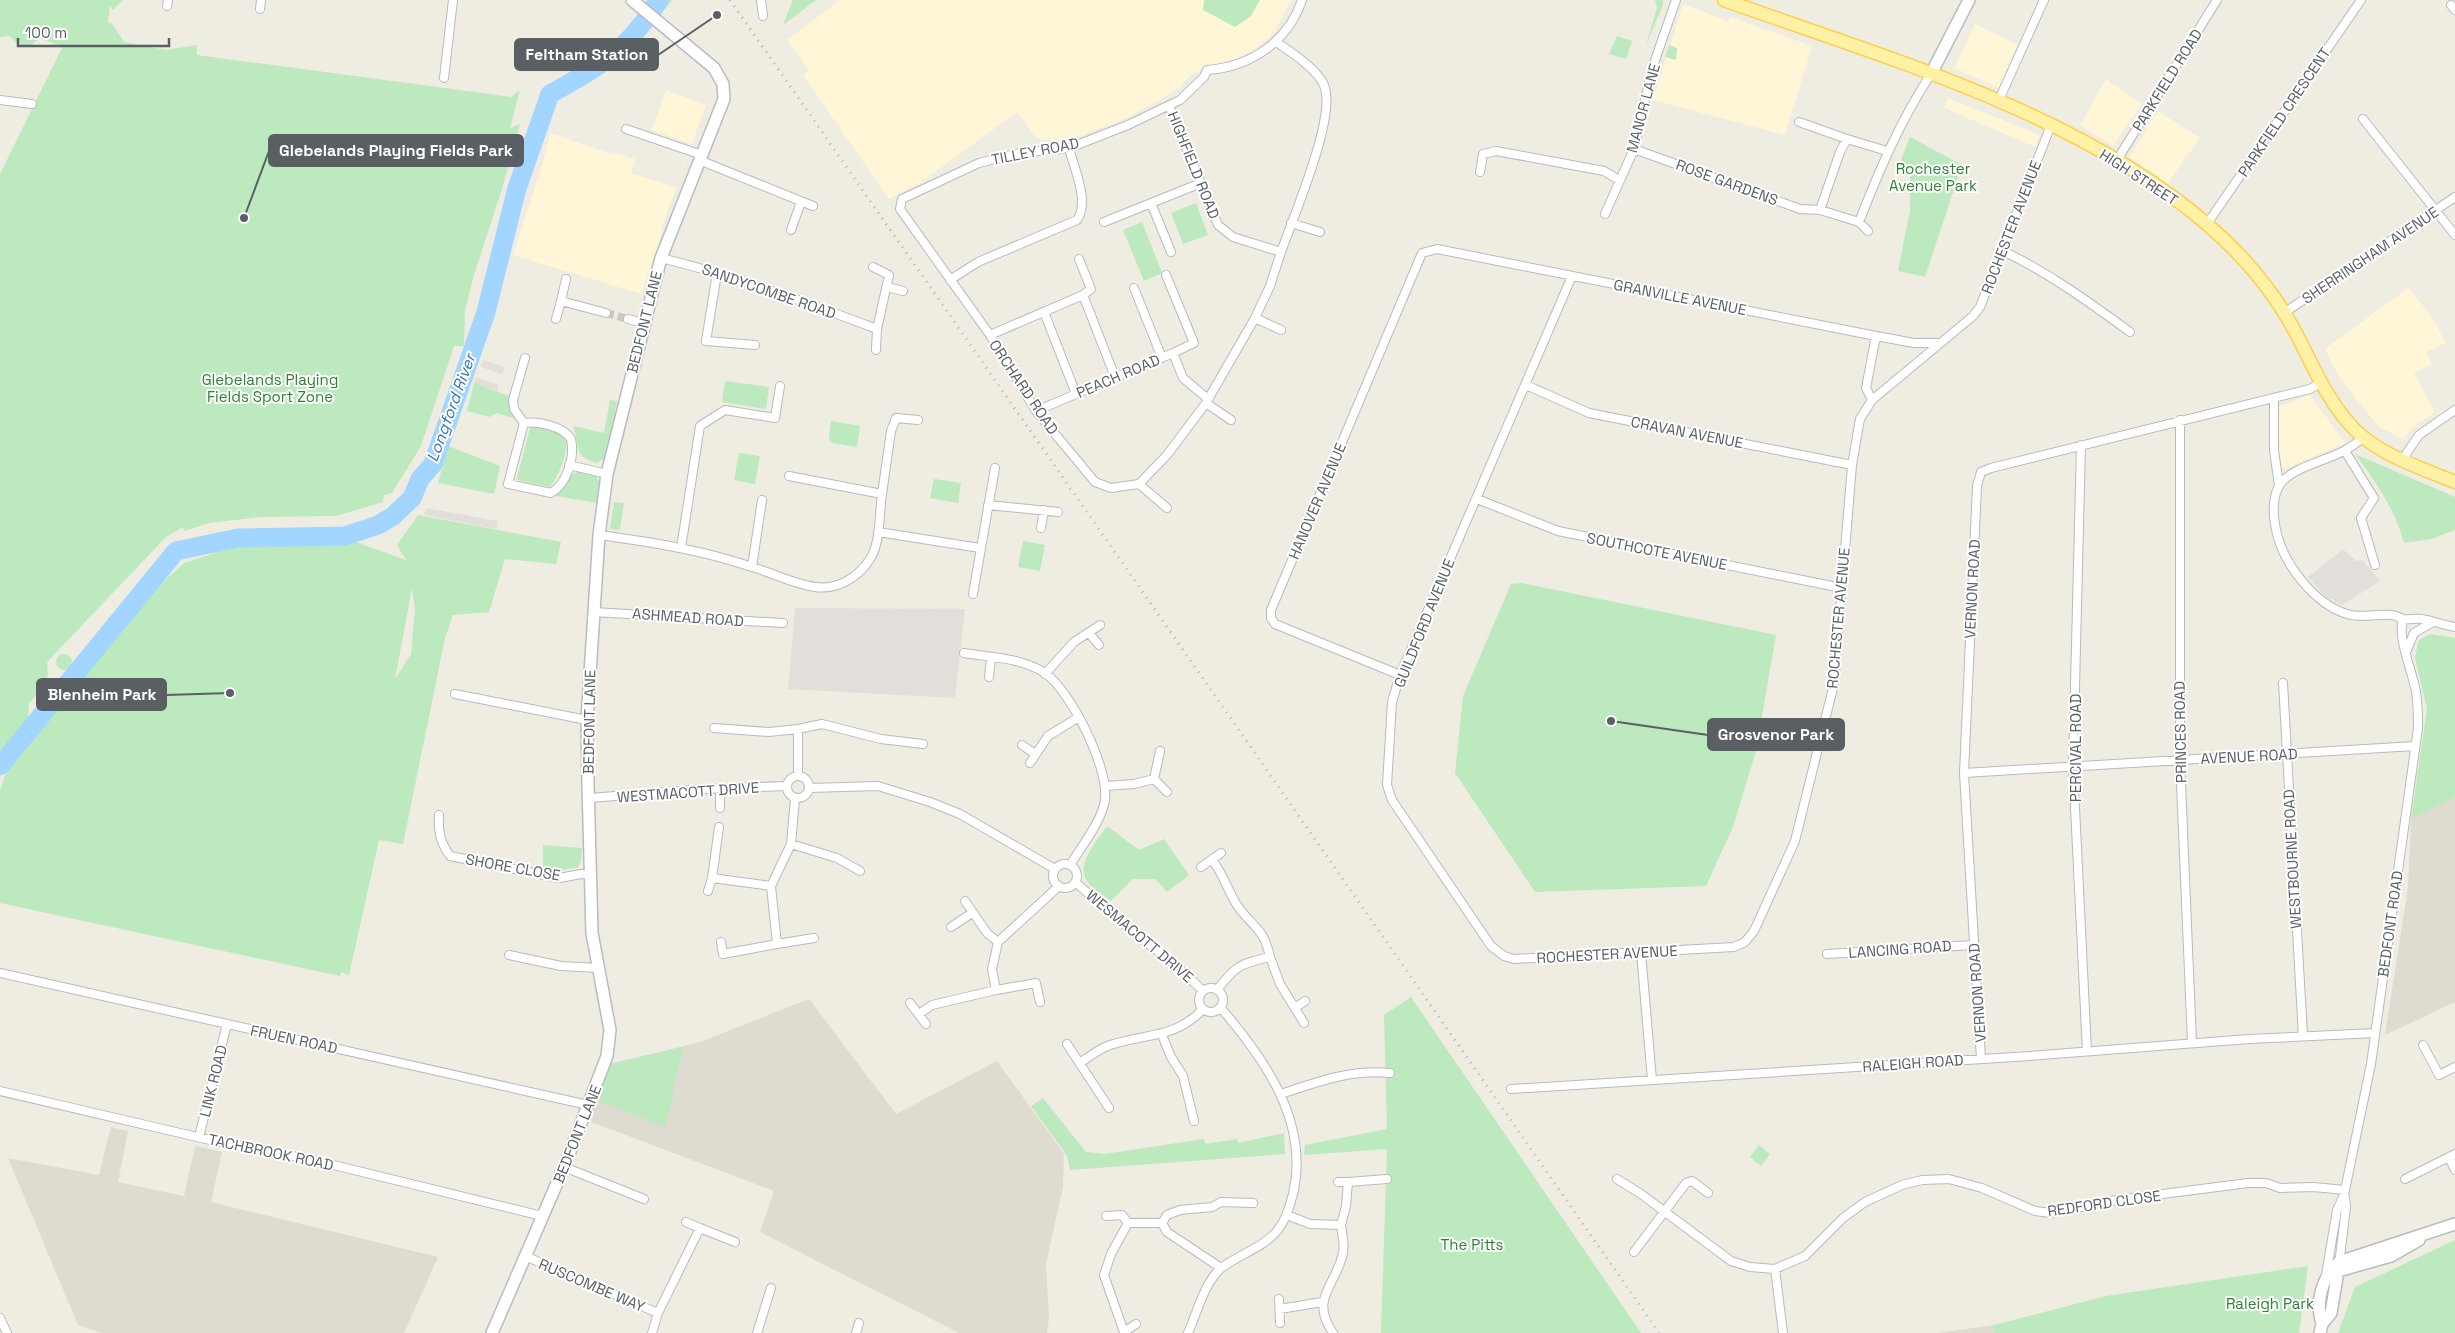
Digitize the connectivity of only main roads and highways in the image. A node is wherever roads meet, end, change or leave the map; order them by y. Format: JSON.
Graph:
{"nodes":[{"id":1,"x":1724,"y":0,"type":"edge"},
{"id":2,"x":1969,"y":0,"type":"edge"},
{"id":3,"x":634,"y":2,"type":"edge"},
{"id":4,"x":1931,"y":74,"type":"junction"},
{"id":5,"x":2455,"y":482,"type":"edge"},
{"id":6,"x":2455,"y":1224,"type":"edge"},
{"id":7,"x":2335,"y":1265,"type":"junction"},
{"id":8,"x":2321,"y":1328,"type":"edge"},
{"id":9,"x":492,"y":1333,"type":"edge"}],
"edges":[{"from":1,"to":4,"type":"main road","name":"HIGH STREET"},
{"from":2,"to":4,"type":"main road"},
{"from":3,"to":9,"type":"main road","name":"BEDFONT LANE"},
{"from":4,"to":5,"type":"main road","name":"HIGH STREET"},
{"from":6,"to":7,"type":"main road"},
{"from":7,"to":8,"type":"main road","name":"BEDFONT ROAD"},
{"from":7,"to":8,"type":"main road","name":"BEDFONT ROAD"}]}
